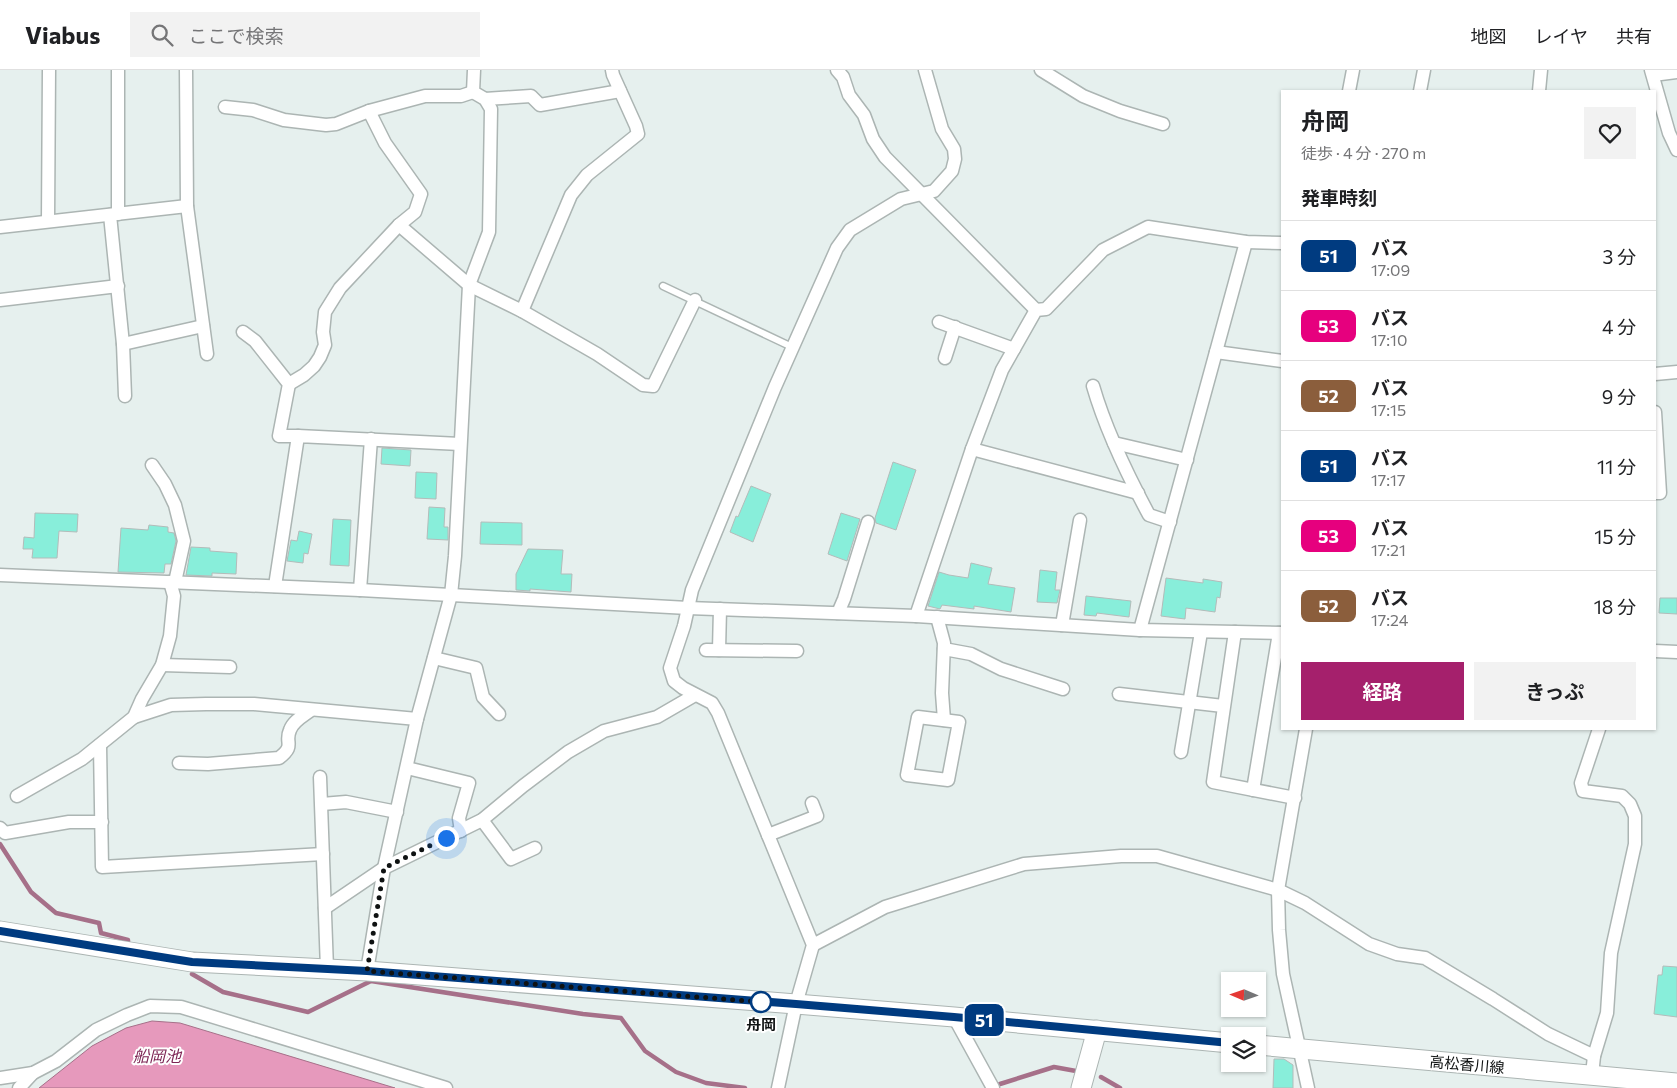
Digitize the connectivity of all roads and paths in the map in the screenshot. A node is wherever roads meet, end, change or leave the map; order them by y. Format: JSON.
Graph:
{"nodes":[{"id":1,"x":49,"y":70,"type":"edge"},
{"id":2,"x":118,"y":70,"type":"edge"},
{"id":3,"x":186,"y":70,"type":"edge"},
{"id":4,"x":474,"y":70,"type":"edge"},
{"id":5,"x":612,"y":70,"type":"edge"},
{"id":6,"x":837,"y":70,"type":"edge"},
{"id":7,"x":925,"y":70,"type":"edge"},
{"id":8,"x":1041,"y":70,"type":"edge"},
{"id":9,"x":1353,"y":70,"type":"edge"},
{"id":10,"x":1424,"y":70,"type":"edge"},
{"id":11,"x":1541,"y":70,"type":"edge"},
{"id":12,"x":1677,"y":72,"type":"edge"},
{"id":13,"x":1652,"y":73,"type":"edge"},
{"id":14,"x":1349,"y":90,"type":"edge"},
{"id":15,"x":1420,"y":90,"type":"edge"},
{"id":16,"x":1539,"y":90,"type":"edge"},
{"id":17,"x":620,"y":91,"type":"junction"},
{"id":18,"x":473,"y":92,"type":"junction"},
{"id":19,"x":485,"y":99,"type":"junction"},
{"id":20,"x":226,"y":108,"type":"dead end"},
{"id":21,"x":369,"y":110,"type":"junction"},
{"id":22,"x":1163,"y":124,"type":"dead end"},
{"id":23,"x":1677,"y":150,"type":"edge"},
{"id":24,"x":921,"y":194,"type":"junction"},
{"id":25,"x":188,"y":206,"type":"junction"},
{"id":26,"x":114,"y":214,"type":"junction"},
{"id":27,"x":48,"y":222,"type":"junction"},
{"id":28,"x":399,"y":225,"type":"junction"},
{"id":29,"x":0,"y":227,"type":"edge"},
{"id":30,"x":1246,"y":242,"type":"junction"},
{"id":31,"x":1281,"y":243,"type":"edge"},
{"id":32,"x":118,"y":286,"type":"junction"},
{"id":33,"x":469,"y":286,"type":"junction"},
{"id":34,"x":664,"y":286,"type":"dead end"},
{"id":35,"x":0,"y":300,"type":"edge"},
{"id":36,"x":695,"y":300,"type":"junction"},
{"id":37,"x":1036,"y":310,"type":"junction"},
{"id":38,"x":522,"y":311,"type":"junction"},
{"id":39,"x":940,"y":322,"type":"dead end"},
{"id":40,"x":203,"y":326,"type":"junction"},
{"id":41,"x":955,"y":327,"type":"junction"},
{"id":42,"x":243,"y":332,"type":"dead end"},
{"id":43,"x":123,"y":344,"type":"junction"},
{"id":44,"x":792,"y":347,"type":"junction"},
{"id":45,"x":1014,"y":349,"type":"junction"},
{"id":46,"x":1216,"y":352,"type":"junction"},
{"id":47,"x":207,"y":354,"type":"dead end"},
{"id":48,"x":945,"y":358,"type":"dead end"},
{"id":49,"x":1281,"y":361,"type":"edge"},
{"id":50,"x":1677,"y":372,"type":"edge"},
{"id":51,"x":1656,"y":374,"type":"edge"},
{"id":52,"x":289,"y":384,"type":"junction"},
{"id":53,"x":1092,"y":386,"type":"dead end"},
{"id":54,"x":125,"y":396,"type":"dead end"},
{"id":55,"x":1656,"y":428,"type":"edge"},
{"id":56,"x":298,"y":436,"type":"junction"},
{"id":57,"x":371,"y":439,"type":"junction"},
{"id":58,"x":1114,"y":443,"type":"junction"},
{"id":59,"x":460,"y":444,"type":"junction"},
{"id":60,"x":972,"y":449,"type":"junction"},
{"id":61,"x":1187,"y":460,"type":"junction"},
{"id":62,"x":152,"y":465,"type":"dead end"},
{"id":63,"x":1138,"y":493,"type":"junction"},
{"id":64,"x":1656,"y":493,"type":"edge"},
{"id":65,"x":1080,"y":520,"type":"dead end"},
{"id":66,"x":868,"y":522,"type":"dead end"},
{"id":67,"x":1170,"y":522,"type":"junction"},
{"id":68,"x":0,"y":575,"type":"edge"},
{"id":69,"x":172,"y":582,"type":"junction"},
{"id":70,"x":275,"y":586,"type":"junction"},
{"id":71,"x":360,"y":590,"type":"junction"},
{"id":72,"x":451,"y":595,"type":"junction"},
{"id":73,"x":688,"y":608,"type":"junction"},
{"id":74,"x":720,"y":609,"type":"junction"},
{"id":75,"x":838,"y":613,"type":"junction"},
{"id":76,"x":916,"y":616,"type":"junction"},
{"id":77,"x":938,"y":617,"type":"junction"},
{"id":78,"x":1062,"y":625,"type":"junction"},
{"id":79,"x":1140,"y":630,"type":"junction"},
{"id":80,"x":1201,"y":632,"type":"junction"},
{"id":81,"x":1236,"y":632,"type":"junction"},
{"id":82,"x":1280,"y":633,"type":"edge"},
{"id":83,"x":944,"y":649,"type":"junction"},
{"id":84,"x":796,"y":651,"type":"dead end"},
{"id":85,"x":1656,"y":651,"type":"edge"},
{"id":86,"x":1677,"y":652,"type":"edge"},
{"id":87,"x":434,"y":658,"type":"junction"},
{"id":88,"x":162,"y":665,"type":"junction"},
{"id":89,"x":230,"y":667,"type":"dead end"},
{"id":90,"x":1063,"y":689,"type":"dead end"},
{"id":91,"x":1119,"y":694,"type":"dead end"},
{"id":92,"x":695,"y":695,"type":"junction"},
{"id":93,"x":1190,"y":702,"type":"junction"},
{"id":94,"x":1223,"y":706,"type":"junction"},
{"id":95,"x":311,"y":710,"type":"junction"},
{"id":96,"x":499,"y":714,"type":"dead end"},
{"id":97,"x":134,"y":717,"type":"junction"},
{"id":98,"x":417,"y":719,"type":"junction"},
{"id":99,"x":944,"y":720,"type":"junction"},
{"id":100,"x":1306,"y":730,"type":"edge"},
{"id":101,"x":1600,"y":730,"type":"edge"},
{"id":102,"x":100,"y":745,"type":"junction"},
{"id":103,"x":1181,"y":752,"type":"dead end"},
{"id":104,"x":179,"y":763,"type":"dead end"},
{"id":105,"x":406,"y":768,"type":"junction"},
{"id":106,"x":320,"y":777,"type":"dead end"},
{"id":107,"x":1253,"y":790,"type":"junction"},
{"id":108,"x":17,"y":796,"type":"dead end"},
{"id":109,"x":1295,"y":798,"type":"junction"},
{"id":110,"x":812,"y":803,"type":"dead end"},
{"id":111,"x":322,"y":804,"type":"junction"},
{"id":112,"x":397,"y":812,"type":"junction"},
{"id":113,"x":482,"y":820,"type":"junction"},
{"id":114,"x":102,"y":822,"type":"junction"},
{"id":115,"x":0,"y":828,"type":"edge"},
{"id":116,"x":461,"y":831,"type":"junction"},
{"id":117,"x":768,"y":835,"type":"junction"},
{"id":118,"x":535,"y":848,"type":"dead end"},
{"id":119,"x":323,"y":854,"type":"junction"},
{"id":120,"x":384,"y":868,"type":"junction"},
{"id":121,"x":1278,"y":890,"type":"junction"},
{"id":122,"x":325,"y":908,"type":"junction"},
{"id":123,"x":0,"y":931,"type":"edge"},
{"id":124,"x":813,"y":944,"type":"junction"},
{"id":125,"x":327,"y":969,"type":"junction"},
{"id":126,"x":367,"y":971,"type":"junction"},
{"id":127,"x":796,"y":1004,"type":"junction"},
{"id":128,"x":954,"y":1017,"type":"junction"},
{"id":129,"x":1097,"y":1030,"type":"junction"},
{"id":130,"x":1221,"y":1042,"type":"edge"},
{"id":131,"x":1266,"y":1046,"type":"edge"},
{"id":132,"x":1300,"y":1049,"type":"junction"},
{"id":133,"x":1594,"y":1056,"type":"junction"},
{"id":134,"x":33,"y":1073,"type":"junction"},
{"id":135,"x":1592,"y":1075,"type":"junction"},
{"id":136,"x":0,"y":1078,"type":"edge"},
{"id":137,"x":1677,"y":1083,"type":"edge"},
{"id":138,"x":1646,"y":1084,"type":"edge"},
{"id":139,"x":19,"y":1088,"type":"edge"},
{"id":140,"x":446,"y":1088,"type":"edge"},
{"id":141,"x":778,"y":1088,"type":"edge"},
{"id":142,"x":993,"y":1088,"type":"edge"},
{"id":143,"x":1081,"y":1088,"type":"edge"},
{"id":144,"x":1308,"y":1088,"type":"edge"}],
"edges":[{"from":1,"to":27,"type":"street"},
{"from":2,"to":26,"type":"street"},
{"from":3,"to":25,"type":"street"},
{"from":4,"to":18,"type":"street"},
{"from":5,"to":17,"type":"street"},
{"from":6,"to":24,"type":"street"},
{"from":7,"to":24,"type":"street"},
{"from":8,"to":22,"type":"street"},
{"from":9,"to":14,"type":"street"},
{"from":10,"to":15,"type":"street"},
{"from":11,"to":16,"type":"street"},
{"from":12,"to":13,"type":"street"},
{"from":13,"to":23,"type":"street"},
{"from":17,"to":19,"type":"street"},
{"from":17,"to":38,"type":"street"},
{"from":18,"to":19,"type":"street"},
{"from":18,"to":21,"type":"street"},
{"from":19,"to":33,"type":"street"},
{"from":20,"to":21,"type":"street"},
{"from":21,"to":28,"type":"street"},
{"from":24,"to":37,"type":"street"},
{"from":24,"to":44,"type":"street"},
{"from":25,"to":26,"type":"street"},
{"from":25,"to":40,"type":"street"},
{"from":26,"to":27,"type":"street"},
{"from":26,"to":32,"type":"street"},
{"from":27,"to":29,"type":"street"},
{"from":28,"to":33,"type":"street"},
{"from":28,"to":52,"type":"street"},
{"from":30,"to":31,"type":"street"},
{"from":30,"to":37,"type":"street"},
{"from":30,"to":46,"type":"street"},
{"from":32,"to":35,"type":"street"},
{"from":32,"to":43,"type":"street"},
{"from":33,"to":38,"type":"street"},
{"from":33,"to":59,"type":"street"},
{"from":34,"to":36,"type":"lane"},
{"from":36,"to":38,"type":"street"},
{"from":36,"to":44,"type":"lane"},
{"from":37,"to":45,"type":"street"},
{"from":39,"to":41,"type":"street"},
{"from":40,"to":43,"type":"street"},
{"from":40,"to":47,"type":"street"},
{"from":41,"to":45,"type":"street"},
{"from":41,"to":48,"type":"street"},
{"from":42,"to":52,"type":"street"},
{"from":43,"to":54,"type":"street"},
{"from":44,"to":73,"type":"street"},
{"from":45,"to":60,"type":"street"},
{"from":46,"to":49,"type":"street"},
{"from":46,"to":61,"type":"street"},
{"from":50,"to":51,"type":"street"},
{"from":52,"to":56,"type":"street"},
{"from":53,"to":58,"type":"street"},
{"from":55,"to":64,"type":"street"},
{"from":56,"to":57,"type":"street"},
{"from":56,"to":70,"type":"street"},
{"from":57,"to":59,"type":"street"},
{"from":57,"to":71,"type":"street"},
{"from":58,"to":61,"type":"street"},
{"from":58,"to":63,"type":"street"},
{"from":59,"to":72,"type":"street"},
{"from":60,"to":63,"type":"street"},
{"from":60,"to":76,"type":"street"},
{"from":61,"to":67,"type":"street"},
{"from":62,"to":69,"type":"street"},
{"from":63,"to":67,"type":"street"},
{"from":65,"to":78,"type":"street"},
{"from":66,"to":75,"type":"street"},
{"from":67,"to":79,"type":"street"},
{"from":68,"to":69,"type":"street"},
{"from":69,"to":70,"type":"street"},
{"from":69,"to":88,"type":"street"},
{"from":70,"to":71,"type":"street"},
{"from":71,"to":72,"type":"street"},
{"from":72,"to":73,"type":"street"},
{"from":72,"to":87,"type":"street"},
{"from":73,"to":74,"type":"street"},
{"from":73,"to":92,"type":"street"},
{"from":74,"to":75,"type":"street"},
{"from":74,"to":84,"type":"street"},
{"from":75,"to":76,"type":"street"},
{"from":76,"to":77,"type":"street"},
{"from":77,"to":78,"type":"street"},
{"from":77,"to":83,"type":"street"},
{"from":78,"to":79,"type":"street"},
{"from":79,"to":80,"type":"street"},
{"from":80,"to":81,"type":"street"},
{"from":80,"to":93,"type":"street"},
{"from":81,"to":82,"type":"street"},
{"from":81,"to":94,"type":"street"},
{"from":82,"to":107,"type":"street"},
{"from":83,"to":90,"type":"street"},
{"from":83,"to":99,"type":"street"},
{"from":85,"to":86,"type":"street"},
{"from":87,"to":96,"type":"street"},
{"from":87,"to":98,"type":"street"},
{"from":88,"to":89,"type":"street"},
{"from":88,"to":97,"type":"street"},
{"from":91,"to":93,"type":"street"},
{"from":92,"to":113,"type":"street"},
{"from":92,"to":117,"type":"street"},
{"from":93,"to":94,"type":"street"},
{"from":93,"to":103,"type":"street"},
{"from":94,"to":107,"type":"street"},
{"from":95,"to":97,"type":"street"},
{"from":95,"to":98,"type":"street"},
{"from":95,"to":104,"type":"street"},
{"from":97,"to":102,"type":"street"},
{"from":98,"to":105,"type":"street"},
{"from":99,"to":99,"type":"street"},
{"from":100,"to":109,"type":"street"},
{"from":101,"to":133,"type":"street"},
{"from":102,"to":108,"type":"street"},
{"from":102,"to":114,"type":"street"},
{"from":105,"to":112,"type":"street"},
{"from":105,"to":116,"type":"street"},
{"from":106,"to":111,"type":"street"},
{"from":107,"to":109,"type":"street"},
{"from":109,"to":121,"type":"street"},
{"from":110,"to":117,"type":"street"},
{"from":111,"to":112,"type":"street"},
{"from":111,"to":119,"type":"street"},
{"from":112,"to":120,"type":"street"},
{"from":113,"to":116,"type":"street"},
{"from":113,"to":118,"type":"street"},
{"from":114,"to":115,"type":"street"},
{"from":114,"to":119,"type":"street"},
{"from":116,"to":120,"type":"street"},
{"from":117,"to":124,"type":"street"},
{"from":119,"to":122,"type":"street"},
{"from":120,"to":122,"type":"street"},
{"from":120,"to":126,"type":"street"},
{"from":121,"to":124,"type":"street"},
{"from":121,"to":132,"type":"street"},
{"from":121,"to":133,"type":"street"},
{"from":122,"to":125,"type":"street"},
{"from":123,"to":125,"type":"main road"},
{"from":124,"to":127,"type":"street"},
{"from":125,"to":126,"type":"main road"},
{"from":126,"to":127,"type":"main road"},
{"from":127,"to":128,"type":"main road"},
{"from":127,"to":141,"type":"street"},
{"from":128,"to":129,"type":"main road"},
{"from":128,"to":142,"type":"street"},
{"from":129,"to":130,"type":"main road"},
{"from":129,"to":143,"type":"main road"},
{"from":131,"to":132,"type":"main road","name":"高松香川線"},
{"from":132,"to":135,"type":"main road","name":"高松香川線"},
{"from":132,"to":144,"type":"street"},
{"from":133,"to":135,"type":"street"},
{"from":134,"to":136,"type":"street"},
{"from":134,"to":139,"type":"street"},
{"from":134,"to":140,"type":"street"},
{"from":135,"to":138,"type":"main road","name":"高松香川線"},
{"from":137,"to":138,"type":"main road","name":"高松香川線"}]}
